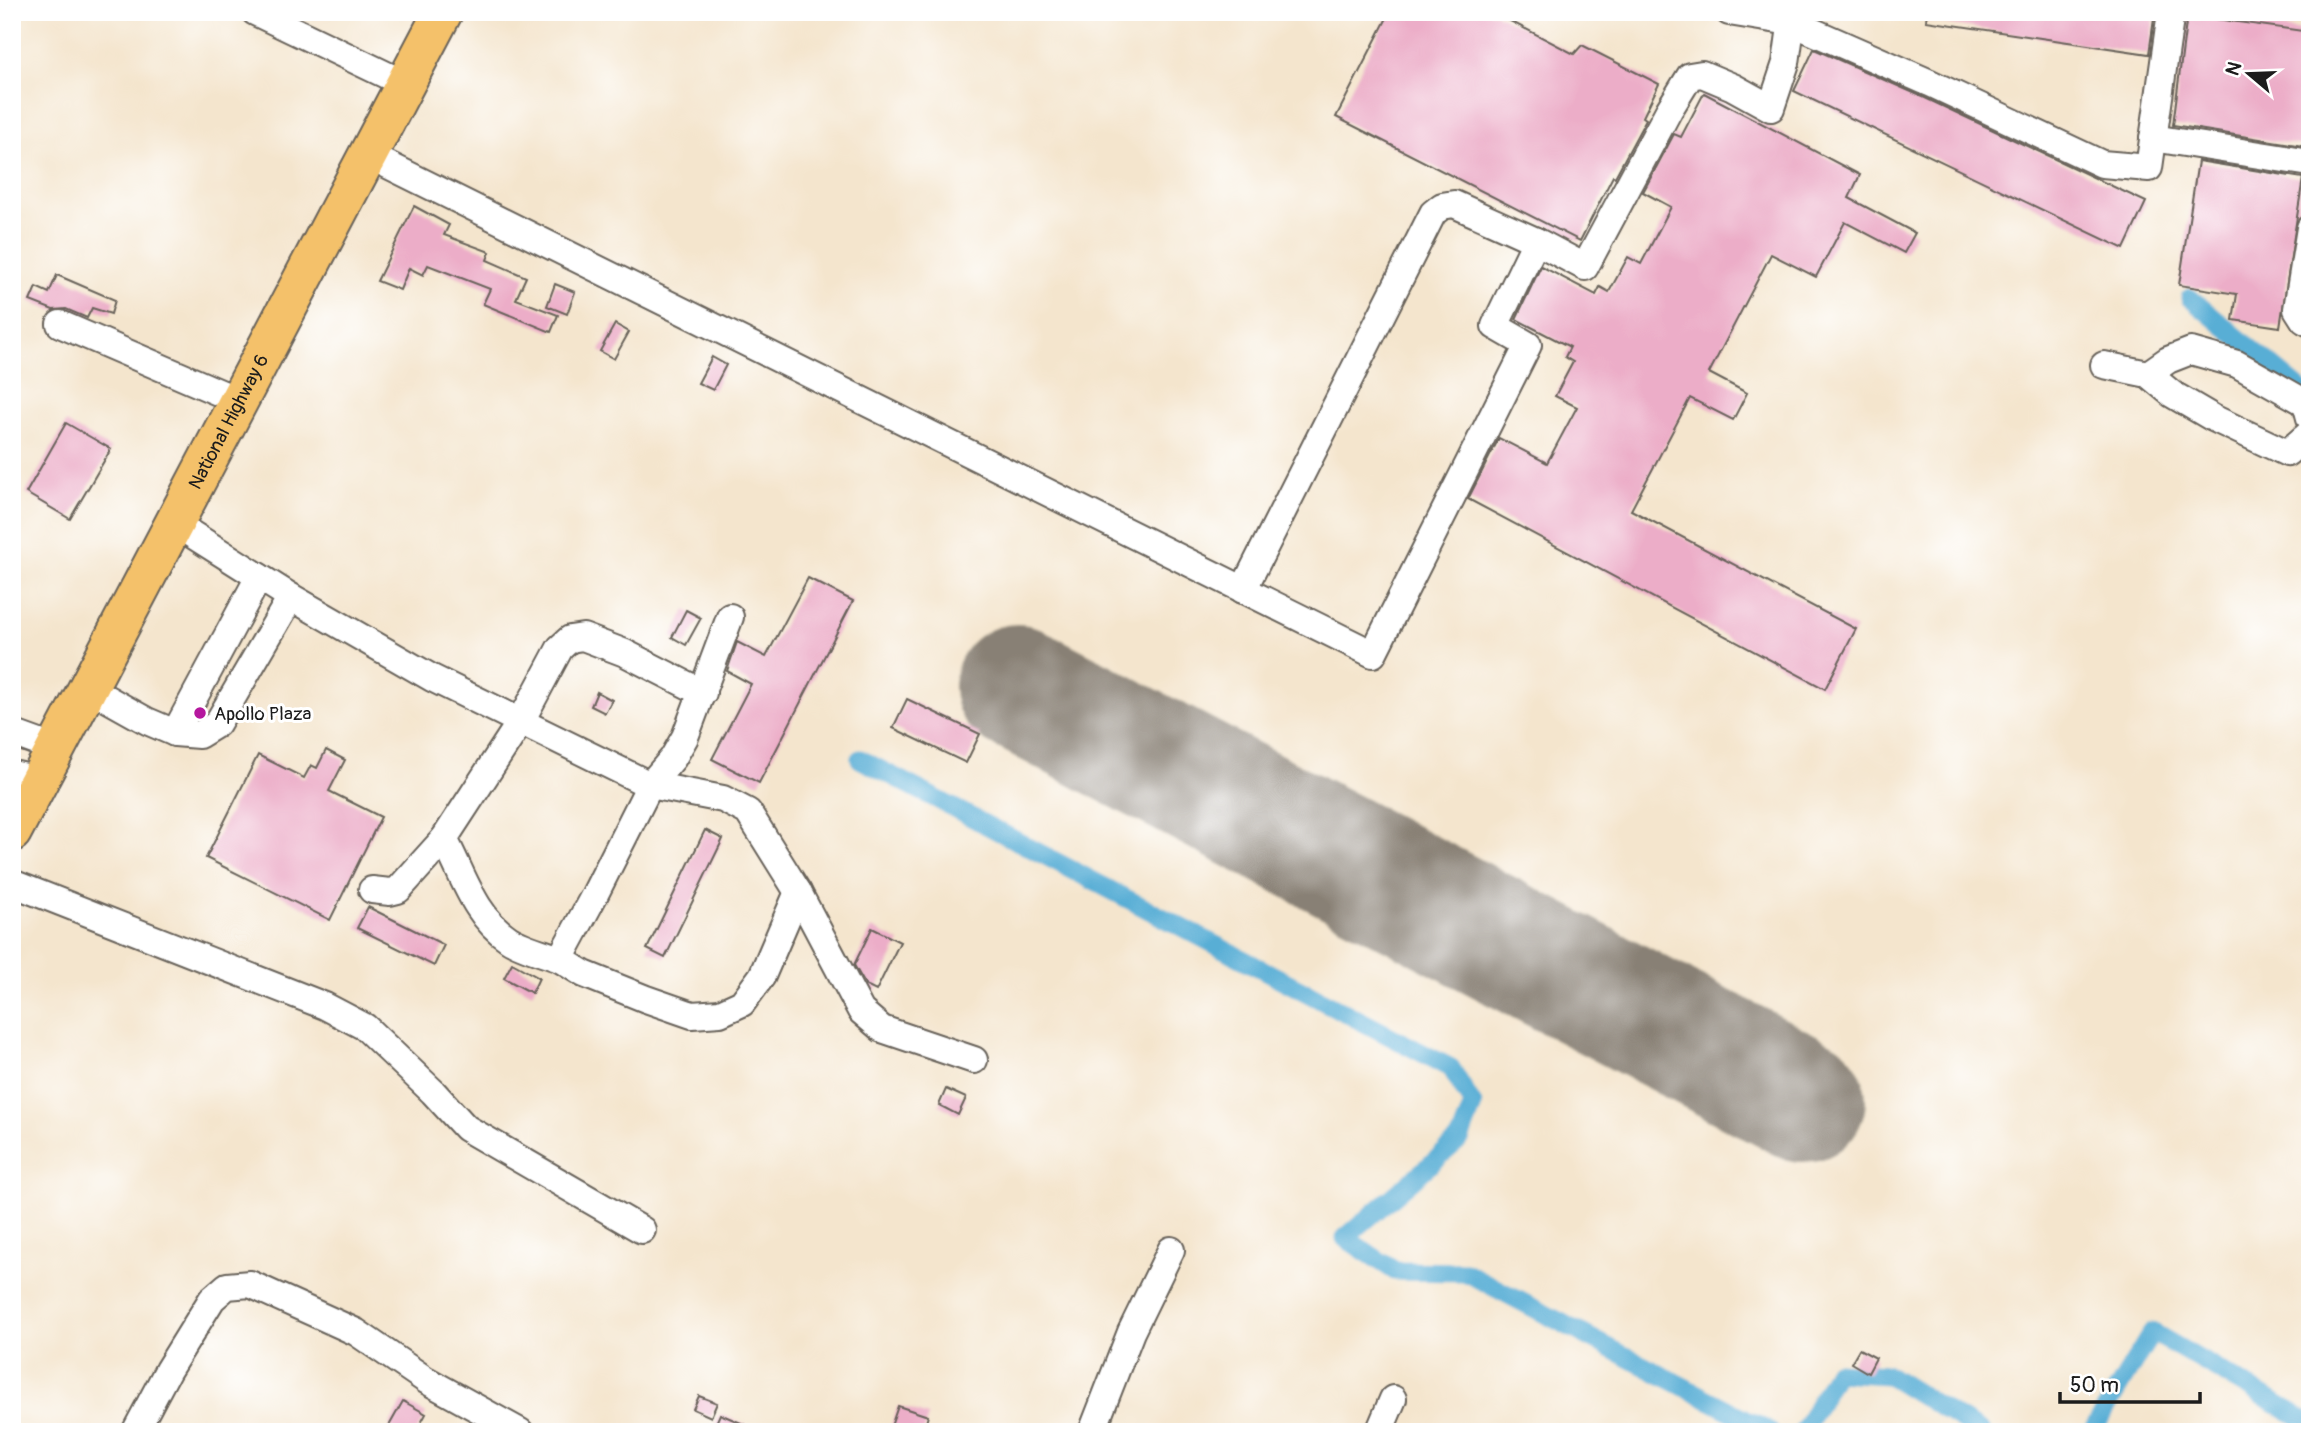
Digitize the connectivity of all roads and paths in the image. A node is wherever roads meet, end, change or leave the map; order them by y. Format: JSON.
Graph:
{"nodes":[{"id":1,"x":255,"y":12,"type":"edge"},
{"id":2,"x":443,"y":12,"type":"edge"},
{"id":3,"x":1729,"y":12,"type":"edge"},
{"id":4,"x":2171,"y":12,"type":"edge"},
{"id":5,"x":1792,"y":17,"type":"edge"},
{"id":6,"x":405,"y":84,"type":"junction"},
{"id":7,"x":2153,"y":138,"type":"junction"},
{"id":8,"x":368,"y":155,"type":"junction"},
{"id":9,"x":2310,"y":163,"type":"edge"},
{"id":10,"x":2310,"y":228,"type":"edge"},
{"id":11,"x":1535,"y":241,"type":"junction"},
{"id":12,"x":2308,"y":321,"type":"edge"},
{"id":13,"x":60,"y":324,"type":"dead end"},
{"id":14,"x":2104,"y":365,"type":"dead end"},
{"id":15,"x":2148,"y":374,"type":"junction"},
{"id":16,"x":239,"y":401,"type":"junction"},
{"id":17,"x":2310,"y":418,"type":"edge"},
{"id":18,"x":2310,"y":433,"type":"edge"},
{"id":19,"x":174,"y":523,"type":"junction"},
{"id":20,"x":259,"y":577,"type":"junction"},
{"id":21,"x":1243,"y":590,"type":"junction"},
{"id":22,"x":291,"y":597,"type":"junction"},
{"id":23,"x":730,"y":617,"type":"dead end"},
{"id":24,"x":703,"y":693,"type":"junction"},
{"id":25,"x":102,"y":696,"type":"junction"},
{"id":26,"x":521,"y":721,"type":"junction"},
{"id":27,"x":12,"y":733,"type":"edge"},
{"id":28,"x":175,"y":733,"type":"junction"},
{"id":29,"x":36,"y":768,"type":"edge"},
{"id":30,"x":650,"y":785,"type":"junction"},
{"id":31,"x":12,"y":832,"type":"edge"},
{"id":32,"x":444,"y":839,"type":"junction"},
{"id":33,"x":12,"y":883,"type":"edge"},
{"id":34,"x":372,"y":890,"type":"dead end"},
{"id":35,"x":798,"y":892,"type":"junction"},
{"id":36,"x":560,"y":959,"type":"junction"},
{"id":37,"x":974,"y":1060,"type":"dead end"},
{"id":38,"x":642,"y":1230,"type":"dead end"},
{"id":39,"x":1171,"y":1250,"type":"dead end"},
{"id":40,"x":1393,"y":1399,"type":"dead end"},
{"id":41,"x":135,"y":1432,"type":"edge"},
{"id":42,"x":520,"y":1432,"type":"edge"},
{"id":43,"x":1092,"y":1432,"type":"edge"},
{"id":44,"x":1378,"y":1432,"type":"edge"}],
"edges":[{"from":1,"to":6,"type":"street"},
{"from":2,"to":6,"type":"highway","name":"National Highway 6"},
{"from":3,"to":5,"type":"street"},
{"from":4,"to":7,"type":"street"},
{"from":5,"to":7,"type":"street"},
{"from":5,"to":11,"type":"street"},
{"from":6,"to":8,"type":"highway","name":"National Highway 6"},
{"from":7,"to":9,"type":"street"},
{"from":8,"to":16,"type":"highway","name":"National Highway 6"},
{"from":8,"to":21,"type":"street"},
{"from":10,"to":12,"type":"street"},
{"from":11,"to":21,"type":"street"},
{"from":11,"to":21,"type":"street"},
{"from":13,"to":16,"type":"street"},
{"from":14,"to":15,"type":"street"},
{"from":15,"to":17,"type":"street"},
{"from":15,"to":18,"type":"street"},
{"from":16,"to":19,"type":"highway","name":"National Highway 6"},
{"from":19,"to":20,"type":"street"},
{"from":19,"to":25,"type":"highway","name":"National Highway 6"},
{"from":20,"to":22,"type":"street"},
{"from":20,"to":28,"type":"street"},
{"from":22,"to":26,"type":"street"},
{"from":22,"to":28,"type":"street"},
{"from":23,"to":24,"type":"street"},
{"from":24,"to":26,"type":"street"},
{"from":24,"to":30,"type":"street"},
{"from":25,"to":28,"type":"street"},
{"from":25,"to":29,"type":"highway","name":"National Highway 6"},
{"from":26,"to":30,"type":"street"},
{"from":26,"to":32,"type":"street"},
{"from":27,"to":29,"type":"street"},
{"from":29,"to":31,"type":"highway","name":"National Highway 6"},
{"from":30,"to":35,"type":"street"},
{"from":30,"to":36,"type":"street"},
{"from":32,"to":34,"type":"street"},
{"from":32,"to":36,"type":"street"},
{"from":33,"to":38,"type":"street"},
{"from":35,"to":36,"type":"street"},
{"from":35,"to":37,"type":"street"},
{"from":39,"to":43,"type":"street"},
{"from":40,"to":44,"type":"street"},
{"from":41,"to":42,"type":"street"}]}
